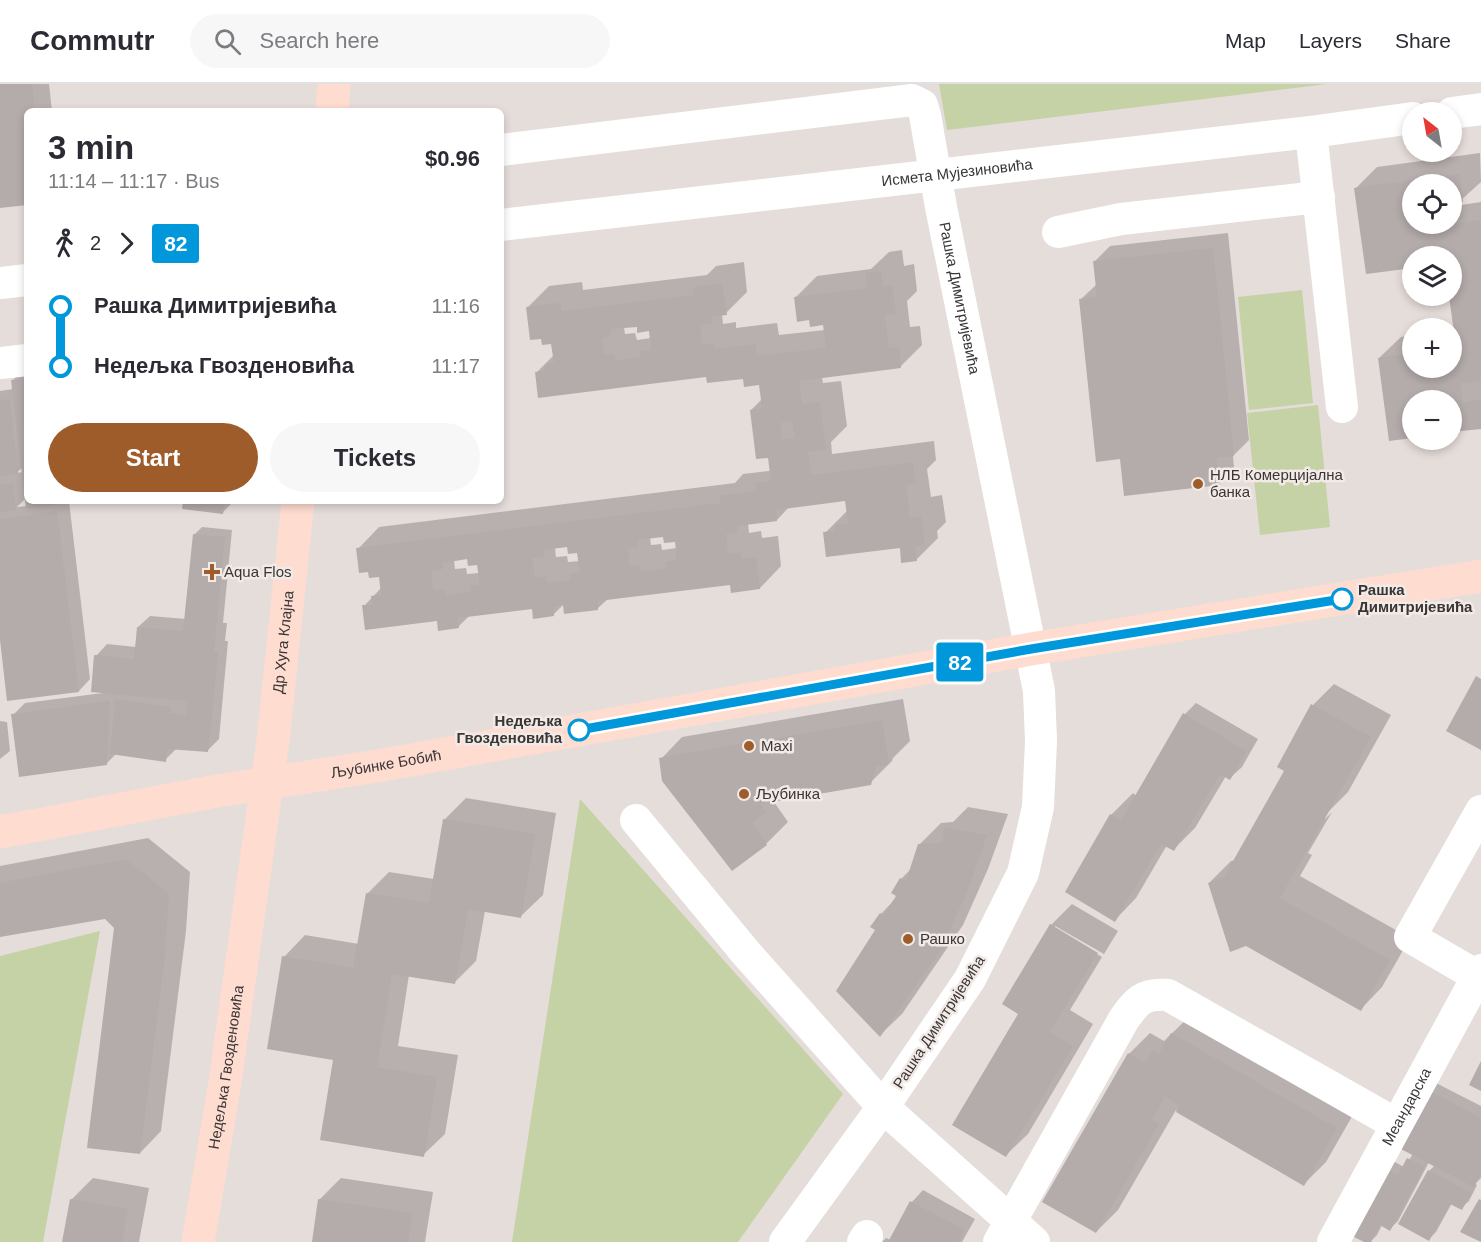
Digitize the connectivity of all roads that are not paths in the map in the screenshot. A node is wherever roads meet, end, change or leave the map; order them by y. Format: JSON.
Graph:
{"nodes":[{"id":1,"x":334,"y":84,"type":"edge"},
{"id":2,"x":919,"y":84,"type":"edge"},
{"id":3,"x":332,"y":108,"type":"edge"},
{"id":4,"x":1481,"y":109,"type":"edge"},
{"id":5,"x":1462,"y":112,"type":"edge"},
{"id":6,"x":925,"y":115,"type":"junction"},
{"id":7,"x":1402,"y":120,"type":"edge"},
{"id":8,"x":1311,"y":132,"type":"junction"},
{"id":9,"x":504,"y":150,"type":"edge"},
{"id":10,"x":936,"y":175,"type":"junction"},
{"id":11,"x":1319,"y":197,"type":"junction"},
{"id":12,"x":504,"y":225,"type":"edge"},
{"id":13,"x":1058,"y":232,"type":"dead end"},
{"id":14,"x":24,"y":280,"type":"edge"},
{"id":15,"x":0,"y":283,"type":"edge"},
{"id":16,"x":24,"y":360,"type":"edge"},
{"id":17,"x":0,"y":363,"type":"edge"},
{"id":18,"x":1342,"y":407,"type":"dead end"},
{"id":19,"x":298,"y":504,"type":"edge"},
{"id":20,"x":1481,"y":576,"type":"edge"},
{"id":21,"x":1031,"y":649,"type":"junction"},
{"id":22,"x":266,"y":784,"type":"junction"},
{"id":23,"x":1481,"y":811,"type":"edge"},
{"id":24,"x":636,"y":820,"type":"dead end"},
{"id":25,"x":0,"y":832,"type":"edge"},
{"id":26,"x":1479,"y":973,"type":"edge"},
{"id":27,"x":883,"y":1107,"type":"junction"},
{"id":28,"x":1396,"y":1124,"type":"junction"},
{"id":29,"x":1004,"y":1232,"type":"edge"},
{"id":30,"x":198,"y":1242,"type":"edge"},
{"id":31,"x":785,"y":1242,"type":"edge"},
{"id":32,"x":1034,"y":1242,"type":"edge"},
{"id":33,"x":1333,"y":1242,"type":"edge"}],
"edges":[{"from":1,"to":3,"type":"main road"},
{"from":2,"to":6,"type":"street","name":"Рашка Димитријевића"},
{"from":4,"to":5,"type":"street"},
{"from":6,"to":9,"type":"street"},
{"from":6,"to":10,"type":"street","name":"Рашка Димитријевића"},
{"from":7,"to":8,"type":"street","name":"Исмета Мујезиновића"},
{"from":8,"to":10,"type":"street","name":"Исмета Мујезиновића"},
{"from":8,"to":11,"type":"street"},
{"from":10,"to":12,"type":"street","name":"Исмета Мујезиновића"},
{"from":10,"to":21,"type":"street","name":"Рашка Димитријевића"},
{"from":11,"to":13,"type":"street"},
{"from":11,"to":18,"type":"street"},
{"from":14,"to":15,"type":"street"},
{"from":16,"to":17,"type":"street"},
{"from":19,"to":22,"type":"main road","name":"Др Хуга Клајна"},
{"from":20,"to":21,"type":"main road","name":"Љубинке Бобић"},
{"from":21,"to":22,"type":"main road","name":"Љубинке Бобић"},
{"from":21,"to":27,"type":"street","name":"Рашка Димитријевића"},
{"from":22,"to":25,"type":"main road","name":"Љубинке Бобић"},
{"from":22,"to":30,"type":"main road","name":"Недељка Гвозденовића"},
{"from":23,"to":26,"type":"street"},
{"from":24,"to":27,"type":"street"},
{"from":26,"to":28,"type":"street","name":"Меандарска"},
{"from":27,"to":29,"type":"street"},
{"from":27,"to":31,"type":"street","name":"Рашка Димитријевића"},
{"from":28,"to":29,"type":"street"},
{"from":28,"to":33,"type":"street","name":"Меандарска"},
{"from":29,"to":32,"type":"street"}]}
